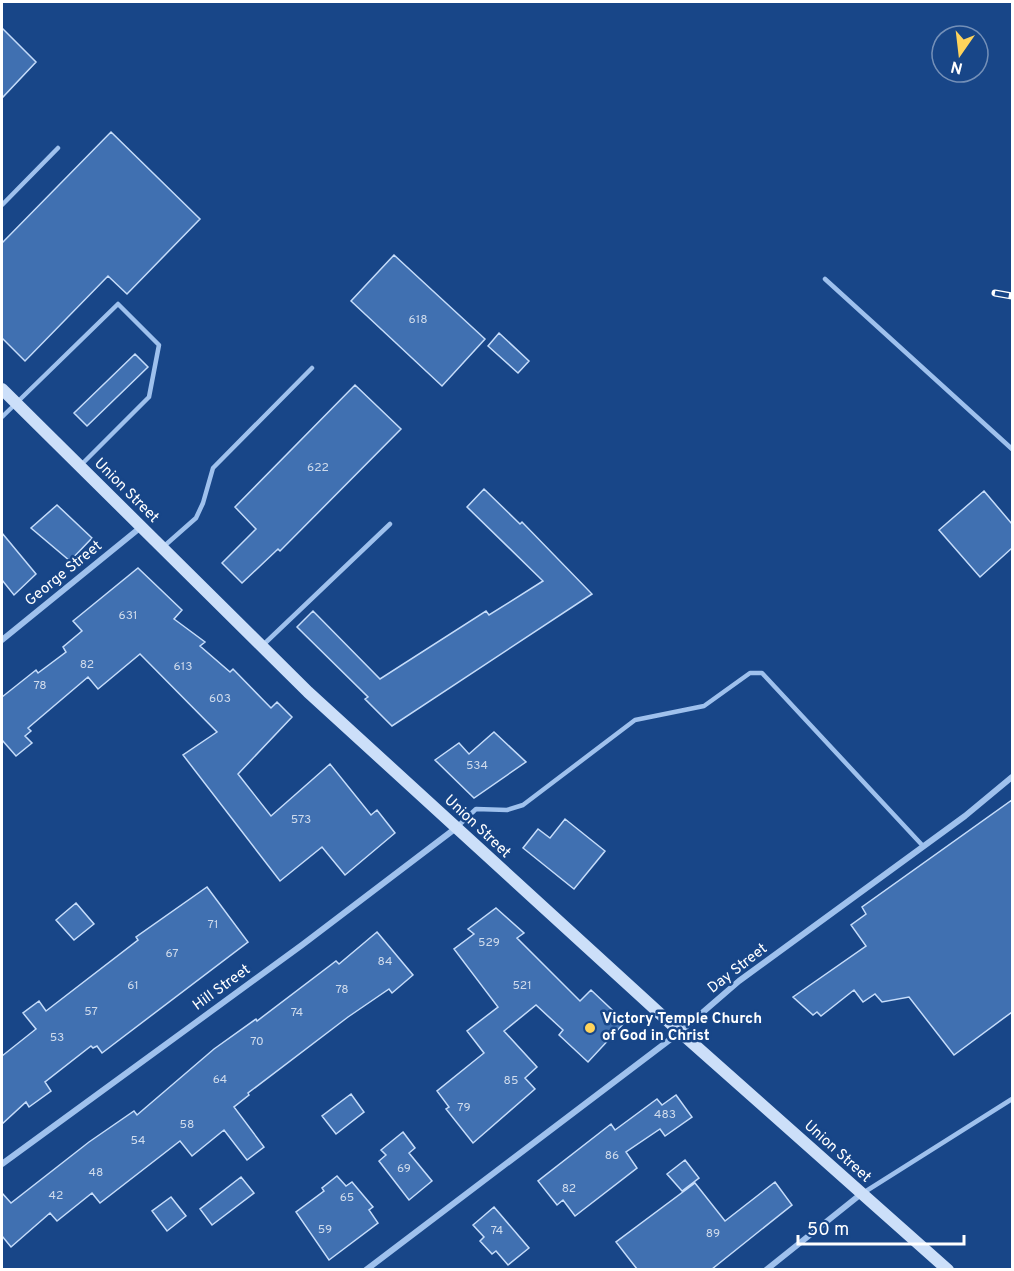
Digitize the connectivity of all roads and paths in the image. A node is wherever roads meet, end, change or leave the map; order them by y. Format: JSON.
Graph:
{"nodes":[{"id":1,"x":58,"y":148,"type":"dead end"},
{"id":2,"x":2,"y":205,"type":"edge"},
{"id":3,"x":825,"y":279,"type":"dead end"},
{"id":4,"x":312,"y":368,"type":"dead end"},
{"id":5,"x":2,"y":389,"type":"edge"},
{"id":6,"x":16,"y":404,"type":"junction"},
{"id":7,"x":2,"y":417,"type":"edge"},
{"id":8,"x":1012,"y":449,"type":"edge"},
{"id":9,"x":80,"y":466,"type":"junction"},
{"id":10,"x":390,"y":524,"type":"dead end"},
{"id":11,"x":141,"y":527,"type":"junction"},
{"id":12,"x":162,"y":548,"type":"junction"},
{"id":13,"x":2,"y":640,"type":"edge"},
{"id":14,"x":262,"y":646,"type":"junction"},
{"id":15,"x":1012,"y":777,"type":"edge"},
{"id":16,"x":456,"y":828,"type":"junction"},
{"id":17,"x":923,"y":846,"type":"junction"},
{"id":18,"x":680,"y":1032,"type":"junction"},
{"id":19,"x":1012,"y":1099,"type":"edge"},
{"id":20,"x":2,"y":1164,"type":"edge"},
{"id":21,"x":861,"y":1194,"type":"junction"},
{"id":22,"x":366,"y":1269,"type":"edge"},
{"id":23,"x":766,"y":1269,"type":"edge"},
{"id":24,"x":948,"y":1269,"type":"edge"}],
"edges":[{"from":1,"to":2,"type":"lane"},
{"from":3,"to":8,"type":"lane"},
{"from":4,"to":12,"type":"lane"},
{"from":5,"to":6,"type":"main road","name":"Union Street"},
{"from":6,"to":7,"type":"lane"},
{"from":6,"to":9,"type":"main road","name":"Union Street"},
{"from":6,"to":9,"type":"lane"},
{"from":9,"to":11,"type":"main road","name":"Union Street"},
{"from":10,"to":14,"type":"lane"},
{"from":11,"to":12,"type":"main road","name":"Union Street"},
{"from":11,"to":13,"type":"street","name":"George Street"},
{"from":12,"to":14,"type":"main road","name":"Union Street"},
{"from":14,"to":16,"type":"main road","name":"Union Street"},
{"from":15,"to":17,"type":"street","name":"Day Street"},
{"from":16,"to":17,"type":"lane"},
{"from":16,"to":18,"type":"main road","name":"Union Street"},
{"from":16,"to":20,"type":"street","name":"Hill Street"},
{"from":17,"to":18,"type":"street","name":"Day Street"},
{"from":18,"to":21,"type":"main road","name":"Union Street"},
{"from":18,"to":22,"type":"street","name":"Day Street"},
{"from":19,"to":21,"type":"lane"},
{"from":21,"to":23,"type":"street"},
{"from":21,"to":24,"type":"main road","name":"Union Street"}]}
